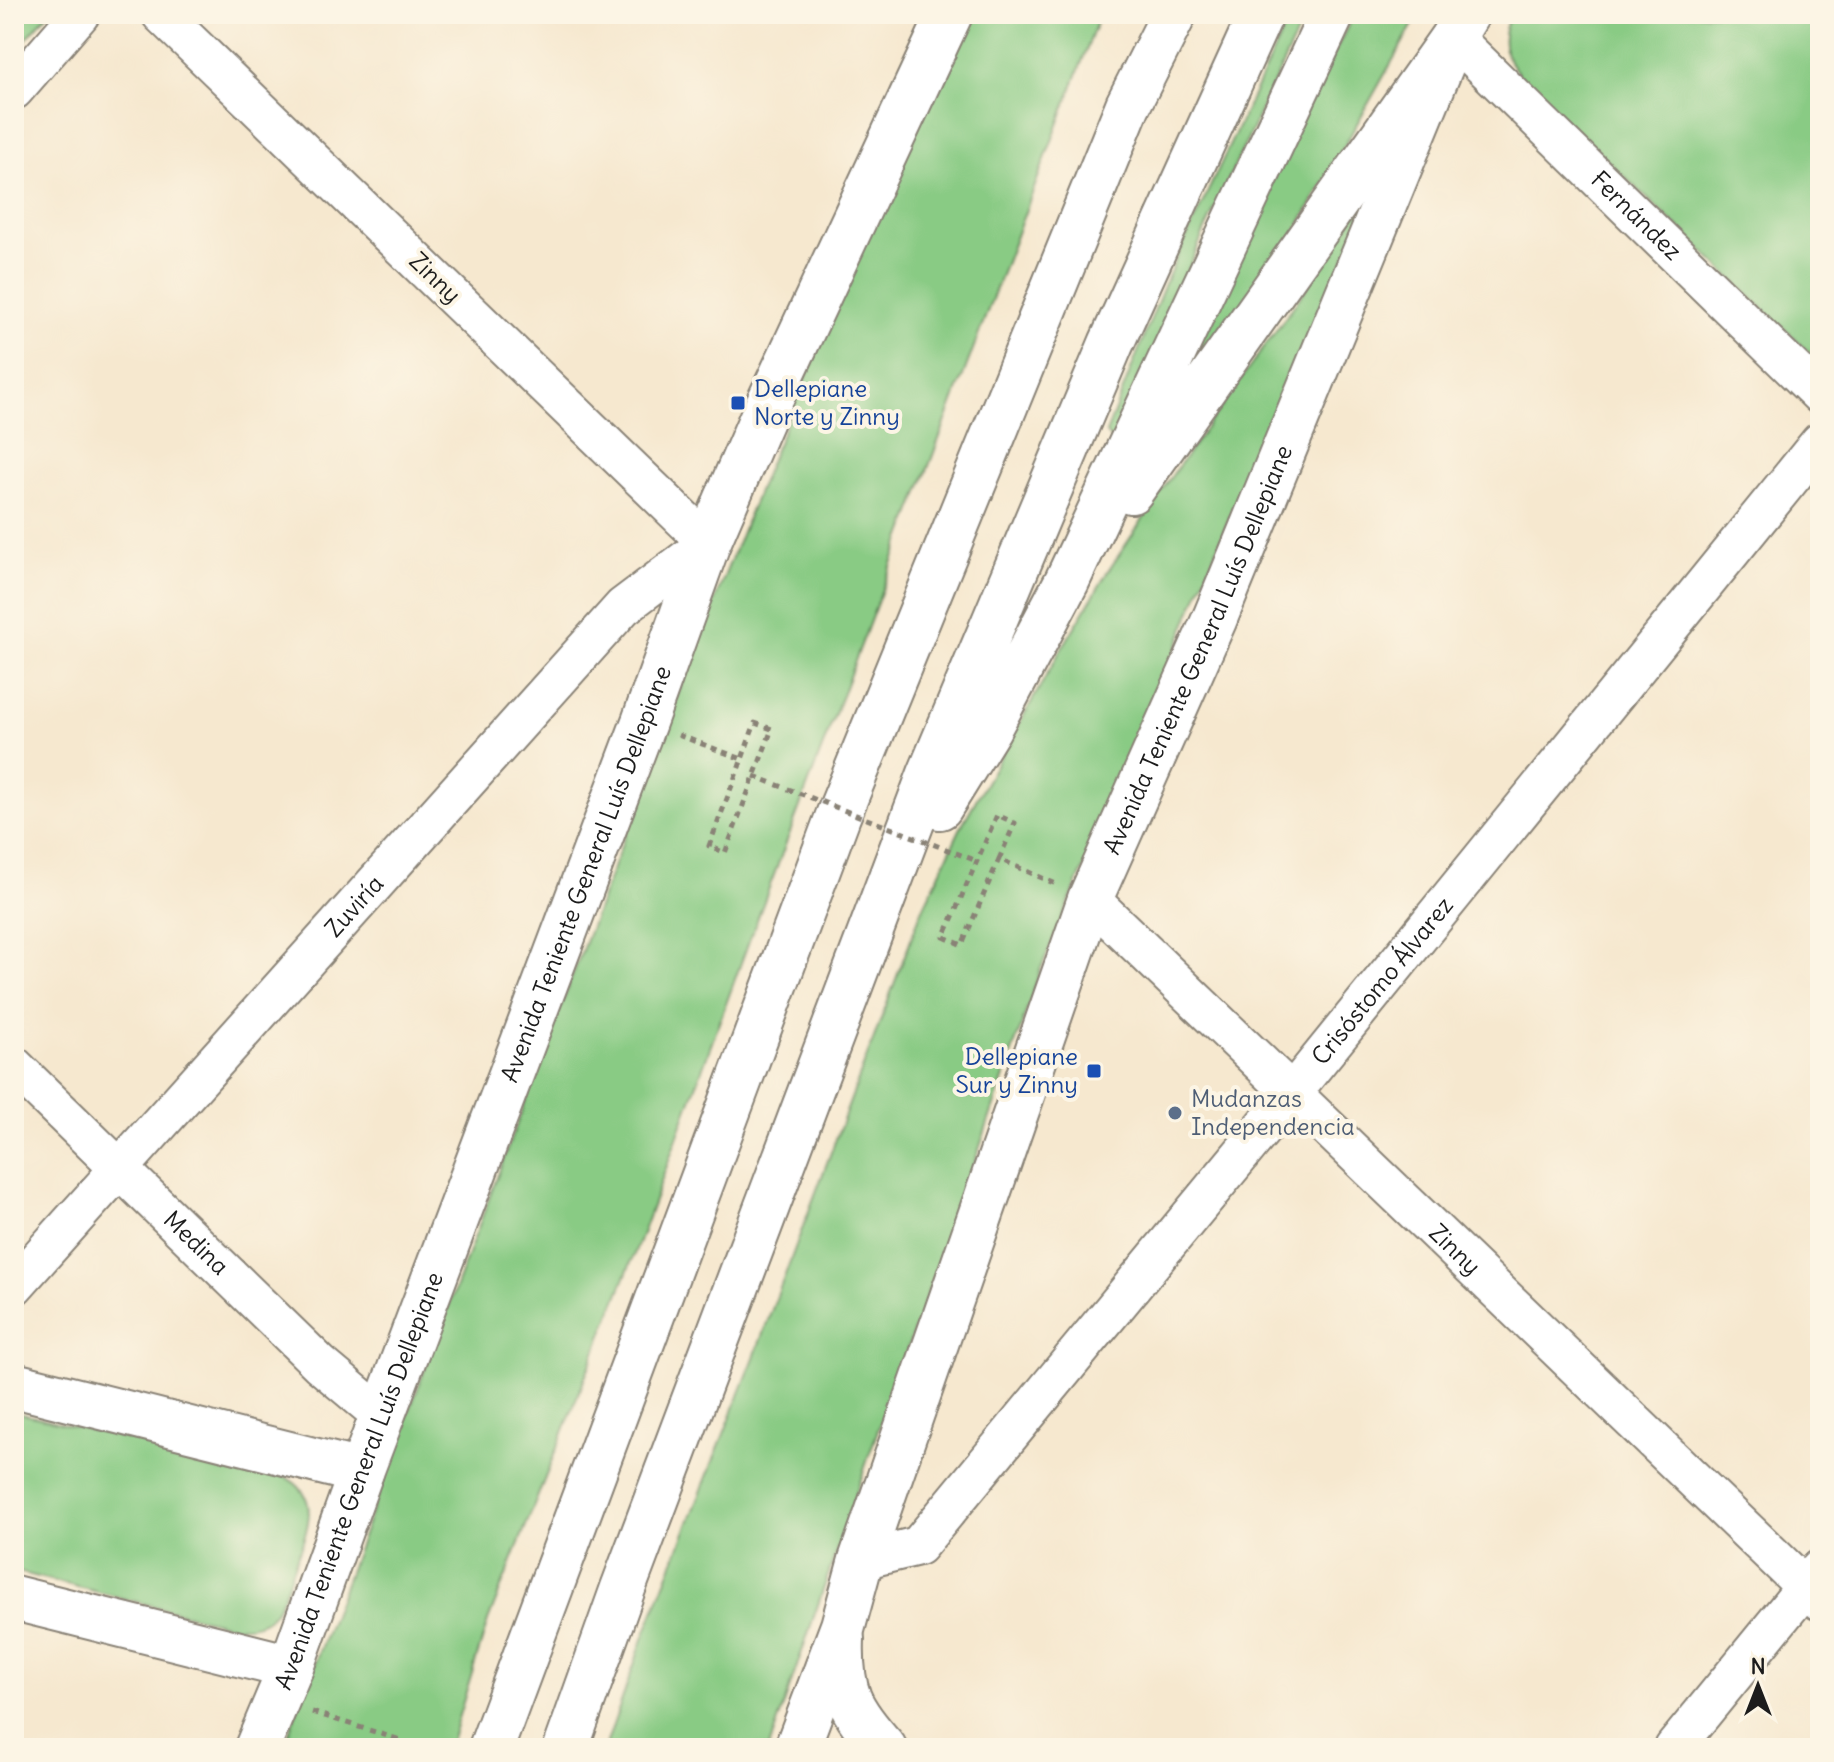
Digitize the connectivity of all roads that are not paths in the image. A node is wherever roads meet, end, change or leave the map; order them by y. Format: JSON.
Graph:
{"nodes":[{"id":1,"x":80,"y":14,"type":"edge"},
{"id":2,"x":161,"y":14,"type":"edge"},
{"id":3,"x":950,"y":14,"type":"edge"},
{"id":4,"x":1150,"y":14,"type":"edge"},
{"id":5,"x":1174,"y":14,"type":"edge"},
{"id":6,"x":1261,"y":14,"type":"edge"},
{"id":7,"x":1332,"y":14,"type":"edge"},
{"id":8,"x":1460,"y":26,"type":"edge"},
{"id":9,"x":14,"y":90,"type":"edge"},
{"id":10,"x":1128,"y":105,"type":"junction"},
{"id":11,"x":1820,"y":395,"type":"edge"},
{"id":12,"x":1820,"y":442,"type":"edge"},
{"id":13,"x":708,"y":543,"type":"junction"},
{"id":14,"x":1067,"y":581,"type":"junction"},
{"id":15,"x":888,"y":891,"type":"junction"},
{"id":16,"x":1090,"y":899,"type":"junction"},
{"id":17,"x":14,"y":1066,"type":"edge"},
{"id":18,"x":1291,"y":1094,"type":"junction"},
{"id":19,"x":118,"y":1167,"type":"junction"},
{"id":20,"x":14,"y":1286,"type":"edge"},
{"id":21,"x":14,"y":1385,"type":"edge"},
{"id":22,"x":382,"y":1416,"type":"junction"},
{"id":23,"x":361,"y":1472,"type":"junction"},
{"id":24,"x":861,"y":1560,"type":"junction"},
{"id":25,"x":1815,"y":1586,"type":"edge"},
{"id":26,"x":14,"y":1598,"type":"edge"},
{"id":27,"x":843,"y":1626,"type":"junction"},
{"id":28,"x":284,"y":1684,"type":"junction"},
{"id":29,"x":257,"y":1748,"type":"edge"},
{"id":30,"x":491,"y":1748,"type":"edge"},
{"id":31,"x":566,"y":1748,"type":"edge"},
{"id":32,"x":797,"y":1748,"type":"edge"},
{"id":33,"x":884,"y":1748,"type":"edge"},
{"id":34,"x":1674,"y":1748,"type":"edge"}],
"edges":[{"from":1,"to":9,"type":"street"},
{"from":2,"to":13,"type":"street","name":"Zinny"},
{"from":3,"to":13,"type":"main road","name":"Avenida Teniente General Luís Dellepiane"},
{"from":4,"to":10,"type":"main road"},
{"from":5,"to":10,"type":"main road"},
{"from":6,"to":15,"type":"main road"},
{"from":7,"to":14,"type":"main road"},
{"from":8,"to":11,"type":"street","name":"Fernández"},
{"from":8,"to":14,"type":"main road"},
{"from":8,"to":16,"type":"main road","name":"Avenida Teniente General Luís Dellepiane"},
{"from":10,"to":30,"type":"main road"},
{"from":12,"to":18,"type":"street","name":"Crisóstomo Álvarez"},
{"from":13,"to":19,"type":"street","name":"Zuviría"},
{"from":13,"to":22,"type":"main road","name":"Avenida Teniente General Luís Dellepiane"},
{"from":14,"to":15,"type":"main road"},
{"from":15,"to":31,"type":"main road"},
{"from":16,"to":18,"type":"street","name":"Zinny"},
{"from":16,"to":24,"type":"main road","name":"Avenida Teniente General Luís Dellepiane"},
{"from":17,"to":19,"type":"street","name":"Medina"},
{"from":18,"to":24,"type":"street","name":"Crisóstomo Álvarez"},
{"from":18,"to":25,"type":"street","name":"Zinny"},
{"from":19,"to":20,"type":"street","name":"Zuviría"},
{"from":19,"to":22,"type":"street","name":"Medina"},
{"from":21,"to":23,"type":"main road"},
{"from":22,"to":23,"type":"main road","name":"Avenida Teniente General Luís Dellepiane"},
{"from":23,"to":28,"type":"main road","name":"Avenida Teniente General Luís Dellepiane"},
{"from":24,"to":27,"type":"main road","name":"Avenida Teniente General Luís Dellepiane"},
{"from":25,"to":34,"type":"street"},
{"from":26,"to":28,"type":"main road"},
{"from":27,"to":32,"type":"main road","name":"Avenida Teniente General Luís Dellepiane"},
{"from":27,"to":33,"type":"main road"},
{"from":28,"to":29,"type":"main road","name":"Avenida Teniente General Luís Dellepiane"}]}
